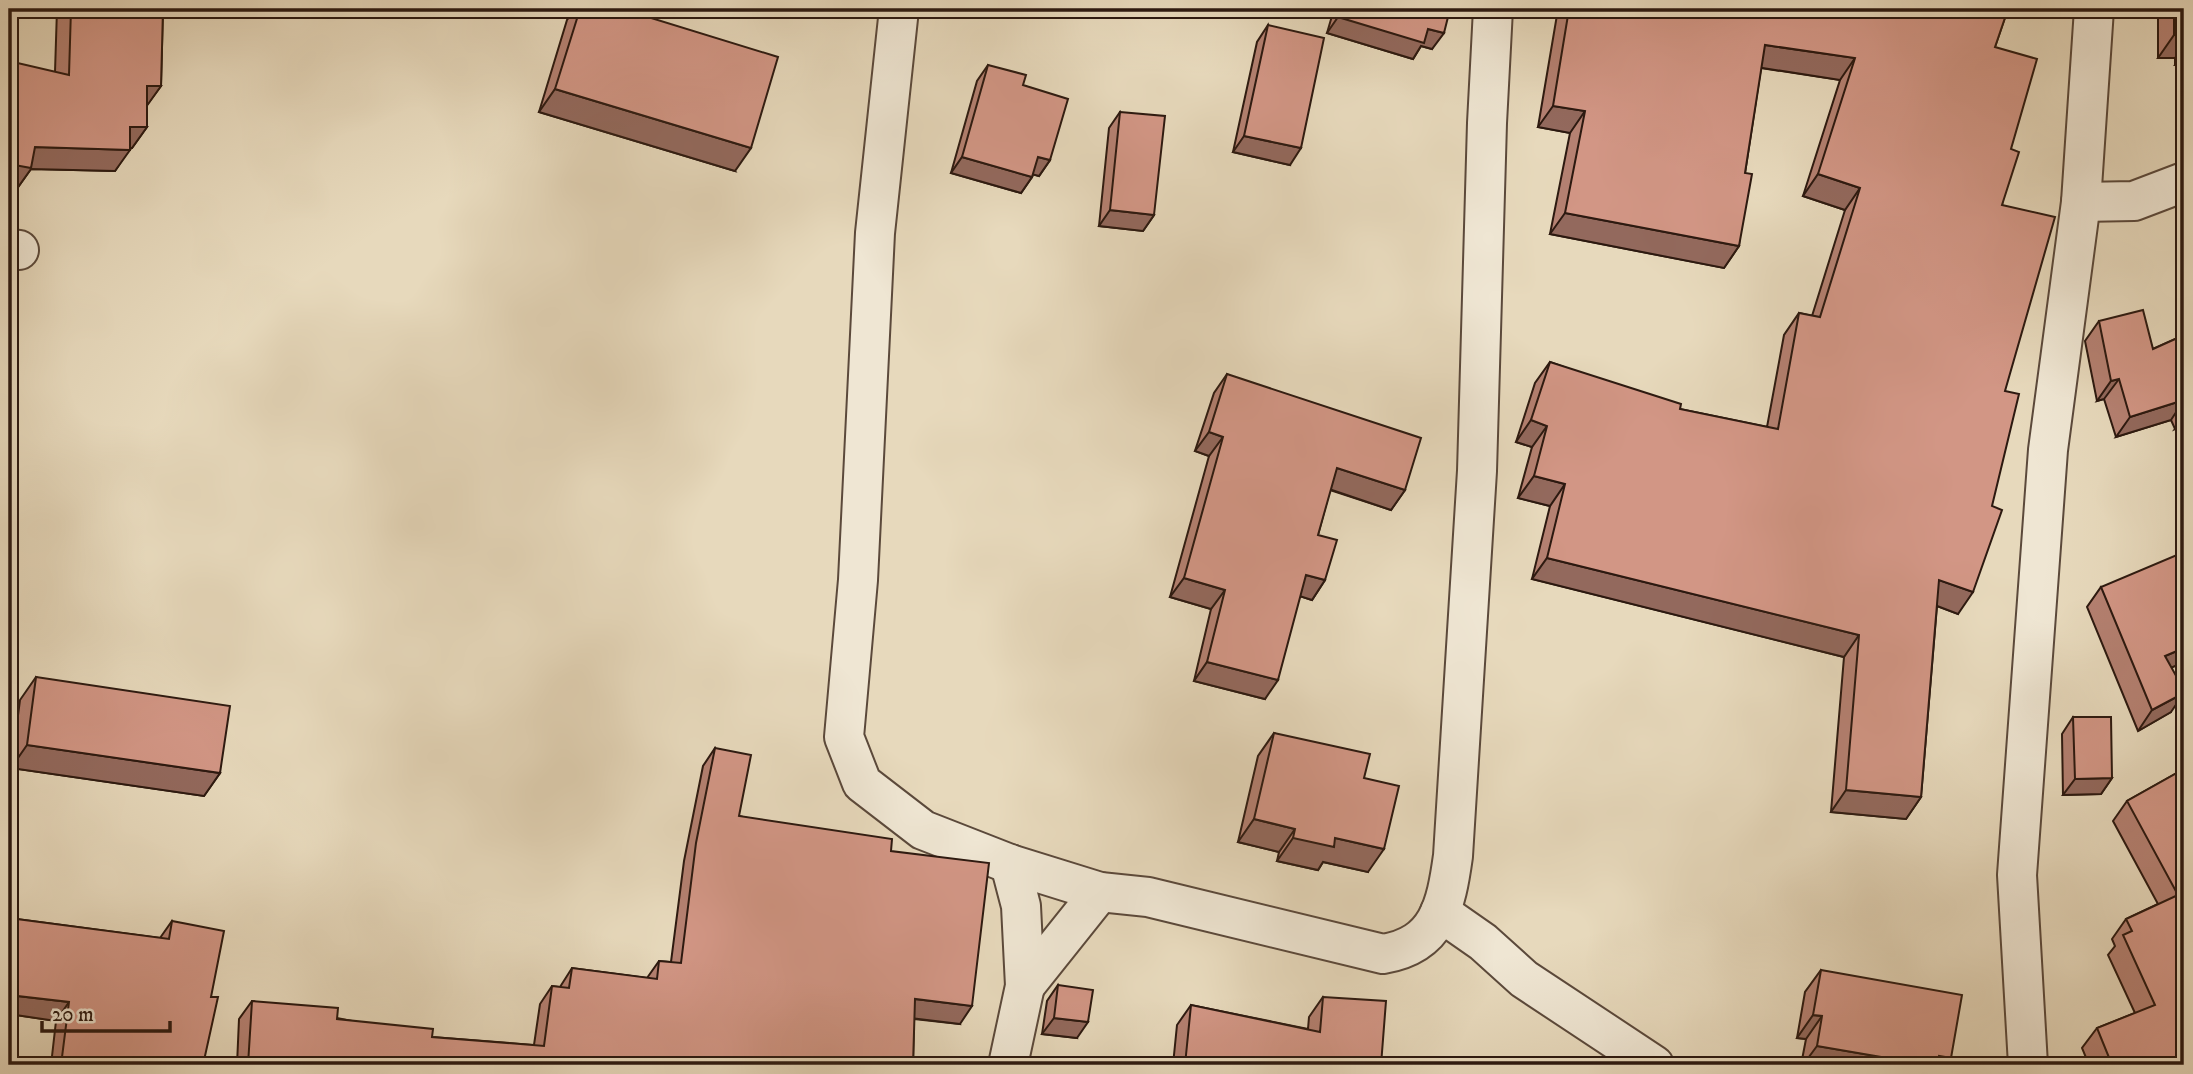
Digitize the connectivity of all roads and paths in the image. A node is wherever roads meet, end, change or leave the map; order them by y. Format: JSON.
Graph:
{"nodes":[{"id":1,"x":899,"y":9,"type":"edge"},
{"id":2,"x":1493,"y":9,"type":"edge"},
{"id":3,"x":2094,"y":9,"type":"edge"},
{"id":4,"x":2184,"y":182,"type":"edge"},
{"id":5,"x":2081,"y":202,"type":"junction"},
{"id":6,"x":1010,"y":864,"type":"junction"},
{"id":7,"x":1100,"y":892,"type":"junction"},
{"id":8,"x":1440,"y":912,"type":"junction"},
{"id":9,"x":1025,"y":986,"type":"junction"},
{"id":10,"x":1008,"y":1065,"type":"edge"},
{"id":11,"x":1654,"y":1065,"type":"edge"},
{"id":12,"x":2028,"y":1065,"type":"edge"}],
"edges":[{"from":1,"to":6,"type":"street"},
{"from":2,"to":8,"type":"street"},
{"from":3,"to":5,"type":"street"},
{"from":4,"to":5,"type":"street"},
{"from":5,"to":12,"type":"street"},
{"from":6,"to":7,"type":"street"},
{"from":6,"to":9,"type":"street"},
{"from":7,"to":8,"type":"street"},
{"from":7,"to":9,"type":"street"},
{"from":8,"to":11,"type":"street"},
{"from":9,"to":10,"type":"street"}]}
